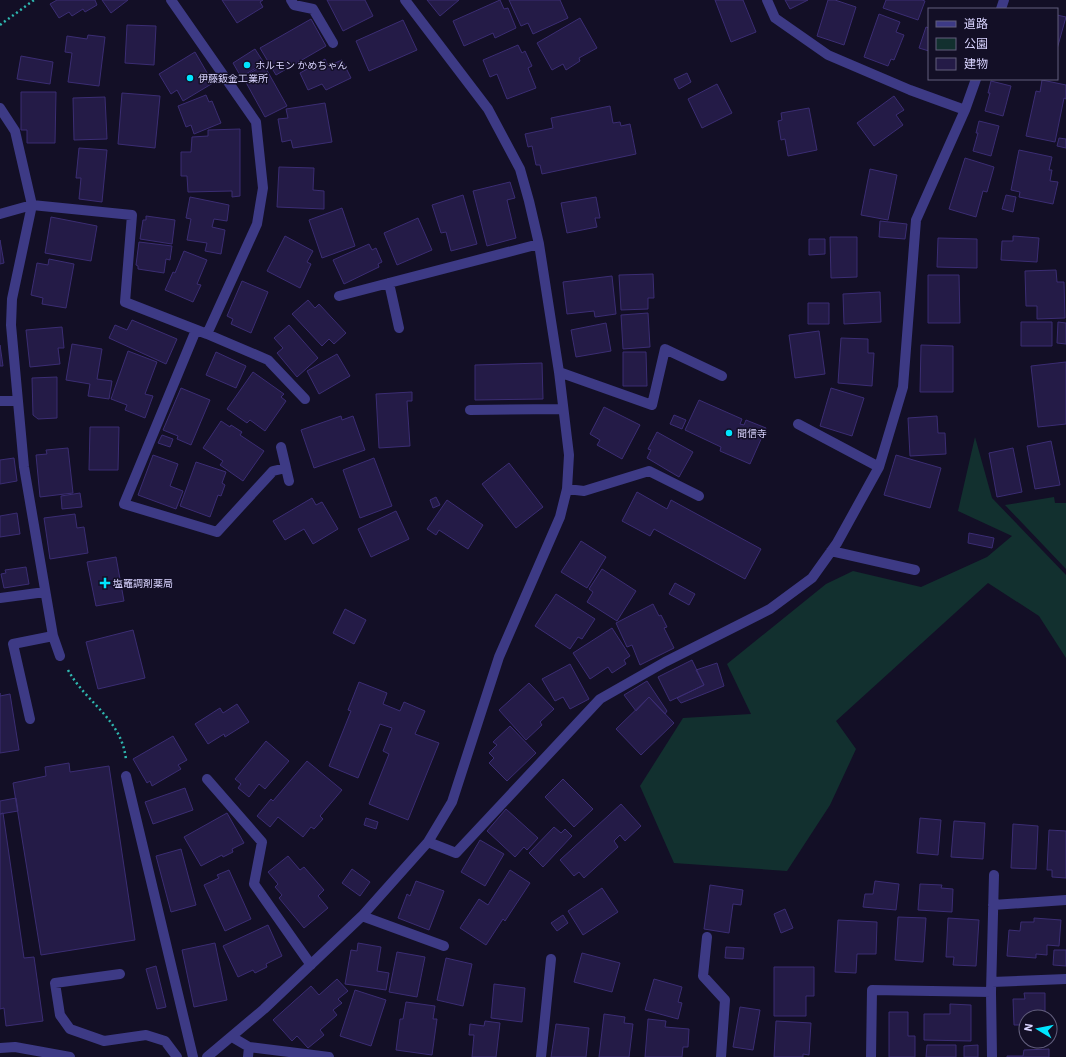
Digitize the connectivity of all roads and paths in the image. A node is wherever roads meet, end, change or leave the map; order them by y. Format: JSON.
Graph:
{"nodes":[{"id":1,"x":34,"y":0,"type":"edge"},
{"id":2,"x":171,"y":0,"type":"edge"},
{"id":3,"x":291,"y":0,"type":"edge"},
{"id":4,"x":405,"y":0,"type":"edge"},
{"id":5,"x":767,"y":0,"type":"edge"},
{"id":6,"x":0,"y":25,"type":"edge"},
{"id":7,"x":333,"y":43,"type":"dead end"},
{"id":8,"x":976,"y":80,"type":"edge"},
{"id":9,"x":0,"y":108,"type":"edge"},
{"id":10,"x":965,"y":110,"type":"junction"},
{"id":11,"x":32,"y":205,"type":"junction"},
{"id":12,"x":0,"y":214,"type":"edge"},
{"id":13,"x":538,"y":244,"type":"junction"},
{"id":14,"x":389,"y":283,"type":"junction"},
{"id":15,"x":339,"y":296,"type":"dead end"},
{"id":16,"x":399,"y":328,"type":"dead end"},
{"id":17,"x":196,"y":330,"type":"junction"},
{"id":18,"x":207,"y":334,"type":"junction"},
{"id":19,"x":559,"y":372,"type":"junction"},
{"id":20,"x":722,"y":376,"type":"dead end"},
{"id":21,"x":305,"y":399,"type":"dead end"},
{"id":22,"x":0,"y":401,"type":"edge"},
{"id":23,"x":18,"y":401,"type":"junction"},
{"id":24,"x":563,"y":409,"type":"junction"},
{"id":25,"x":470,"y":410,"type":"dead end"},
{"id":26,"x":798,"y":424,"type":"dead end"},
{"id":27,"x":281,"y":447,"type":"dead end"},
{"id":28,"x":879,"y":467,"type":"junction"},
{"id":29,"x":286,"y":468,"type":"junction"},
{"id":30,"x":289,"y":481,"type":"dead end"},
{"id":31,"x":567,"y":489,"type":"junction"},
{"id":32,"x":699,"y":496,"type":"dead end"},
{"id":33,"x":831,"y":551,"type":"junction"},
{"id":34,"x":915,"y":570,"type":"dead end"},
{"id":35,"x":45,"y":592,"type":"junction"},
{"id":36,"x":0,"y":598,"type":"edge"},
{"id":37,"x":53,"y":636,"type":"junction"},
{"id":38,"x":60,"y":656,"type":"joint"},
{"id":39,"x":30,"y":719,"type":"dead end"},
{"id":40,"x":126,"y":776,"type":"joint"},
{"id":41,"x":207,"y":780,"type":"dead end"},
{"id":42,"x":428,"y":842,"type":"junction"},
{"id":43,"x":994,"y":875,"type":"dead end"},
{"id":44,"x":1066,"y":900,"type":"edge"},
{"id":45,"x":993,"y":905,"type":"junction"},
{"id":46,"x":362,"y":916,"type":"junction"},
{"id":47,"x":707,"y":938,"type":"dead end"},
{"id":48,"x":444,"y":946,"type":"dead end"},
{"id":49,"x":551,"y":959,"type":"dead end"},
{"id":50,"x":311,"y":965,"type":"junction"},
{"id":51,"x":120,"y":974,"type":"dead end"},
{"id":52,"x":1066,"y":979,"type":"edge"},
{"id":53,"x":992,"y":987,"type":"junction"},
{"id":54,"x":232,"y":1037,"type":"junction"},
{"id":55,"x":0,"y":1048,"type":"edge"},
{"id":56,"x":248,"y":1052,"type":"edge"},
{"id":57,"x":70,"y":1057,"type":"edge"},
{"id":58,"x":177,"y":1057,"type":"edge"},
{"id":59,"x":193,"y":1057,"type":"edge"},
{"id":60,"x":207,"y":1057,"type":"edge"},
{"id":61,"x":329,"y":1057,"type":"edge"},
{"id":62,"x":541,"y":1057,"type":"edge"},
{"id":63,"x":721,"y":1057,"type":"edge"},
{"id":64,"x":871,"y":1057,"type":"edge"},
{"id":65,"x":992,"y":1057,"type":"edge"}],
"edges":[{"from":1,"to":6,"type":"path"},
{"from":2,"to":18,"type":"street"},
{"from":3,"to":7,"type":"street"},
{"from":4,"to":13,"type":"street"},
{"from":5,"to":10,"type":"street"},
{"from":8,"to":10,"type":"street"},
{"from":9,"to":11,"type":"street"},
{"from":10,"to":28,"type":"street"},
{"from":11,"to":12,"type":"street"},
{"from":11,"to":17,"type":"street"},
{"from":11,"to":23,"type":"street"},
{"from":13,"to":14,"type":"street"},
{"from":13,"to":19,"type":"street"},
{"from":14,"to":15,"type":"street"},
{"from":14,"to":16,"type":"street"},
{"from":17,"to":18,"type":"street"},
{"from":17,"to":29,"type":"street"},
{"from":18,"to":21,"type":"street"},
{"from":19,"to":20,"type":"street"},
{"from":19,"to":24,"type":"street"},
{"from":22,"to":23,"type":"street"},
{"from":23,"to":35,"type":"street"},
{"from":24,"to":25,"type":"street"},
{"from":24,"to":31,"type":"street"},
{"from":26,"to":28,"type":"street"},
{"from":27,"to":29,"type":"street"},
{"from":28,"to":33,"type":"street"},
{"from":29,"to":30,"type":"street"},
{"from":31,"to":32,"type":"street"},
{"from":31,"to":42,"type":"street"},
{"from":33,"to":34,"type":"street"},
{"from":33,"to":42,"type":"street"},
{"from":35,"to":36,"type":"street"},
{"from":35,"to":37,"type":"street"},
{"from":37,"to":38,"type":"street"},
{"from":37,"to":39,"type":"street"},
{"from":38,"to":40,"type":"path"},
{"from":40,"to":59,"type":"street"},
{"from":41,"to":50,"type":"street"},
{"from":42,"to":46,"type":"street"},
{"from":43,"to":45,"type":"street"},
{"from":44,"to":45,"type":"street"},
{"from":45,"to":53,"type":"street"},
{"from":46,"to":48,"type":"street"},
{"from":46,"to":50,"type":"street"},
{"from":47,"to":63,"type":"street"},
{"from":49,"to":62,"type":"street"},
{"from":50,"to":54,"type":"street"},
{"from":51,"to":58,"type":"street"},
{"from":52,"to":53,"type":"street"},
{"from":53,"to":64,"type":"street"},
{"from":53,"to":65,"type":"street"},
{"from":54,"to":56,"type":"street"},
{"from":54,"to":60,"type":"street"},
{"from":55,"to":57,"type":"street"},
{"from":56,"to":61,"type":"street"}]}
